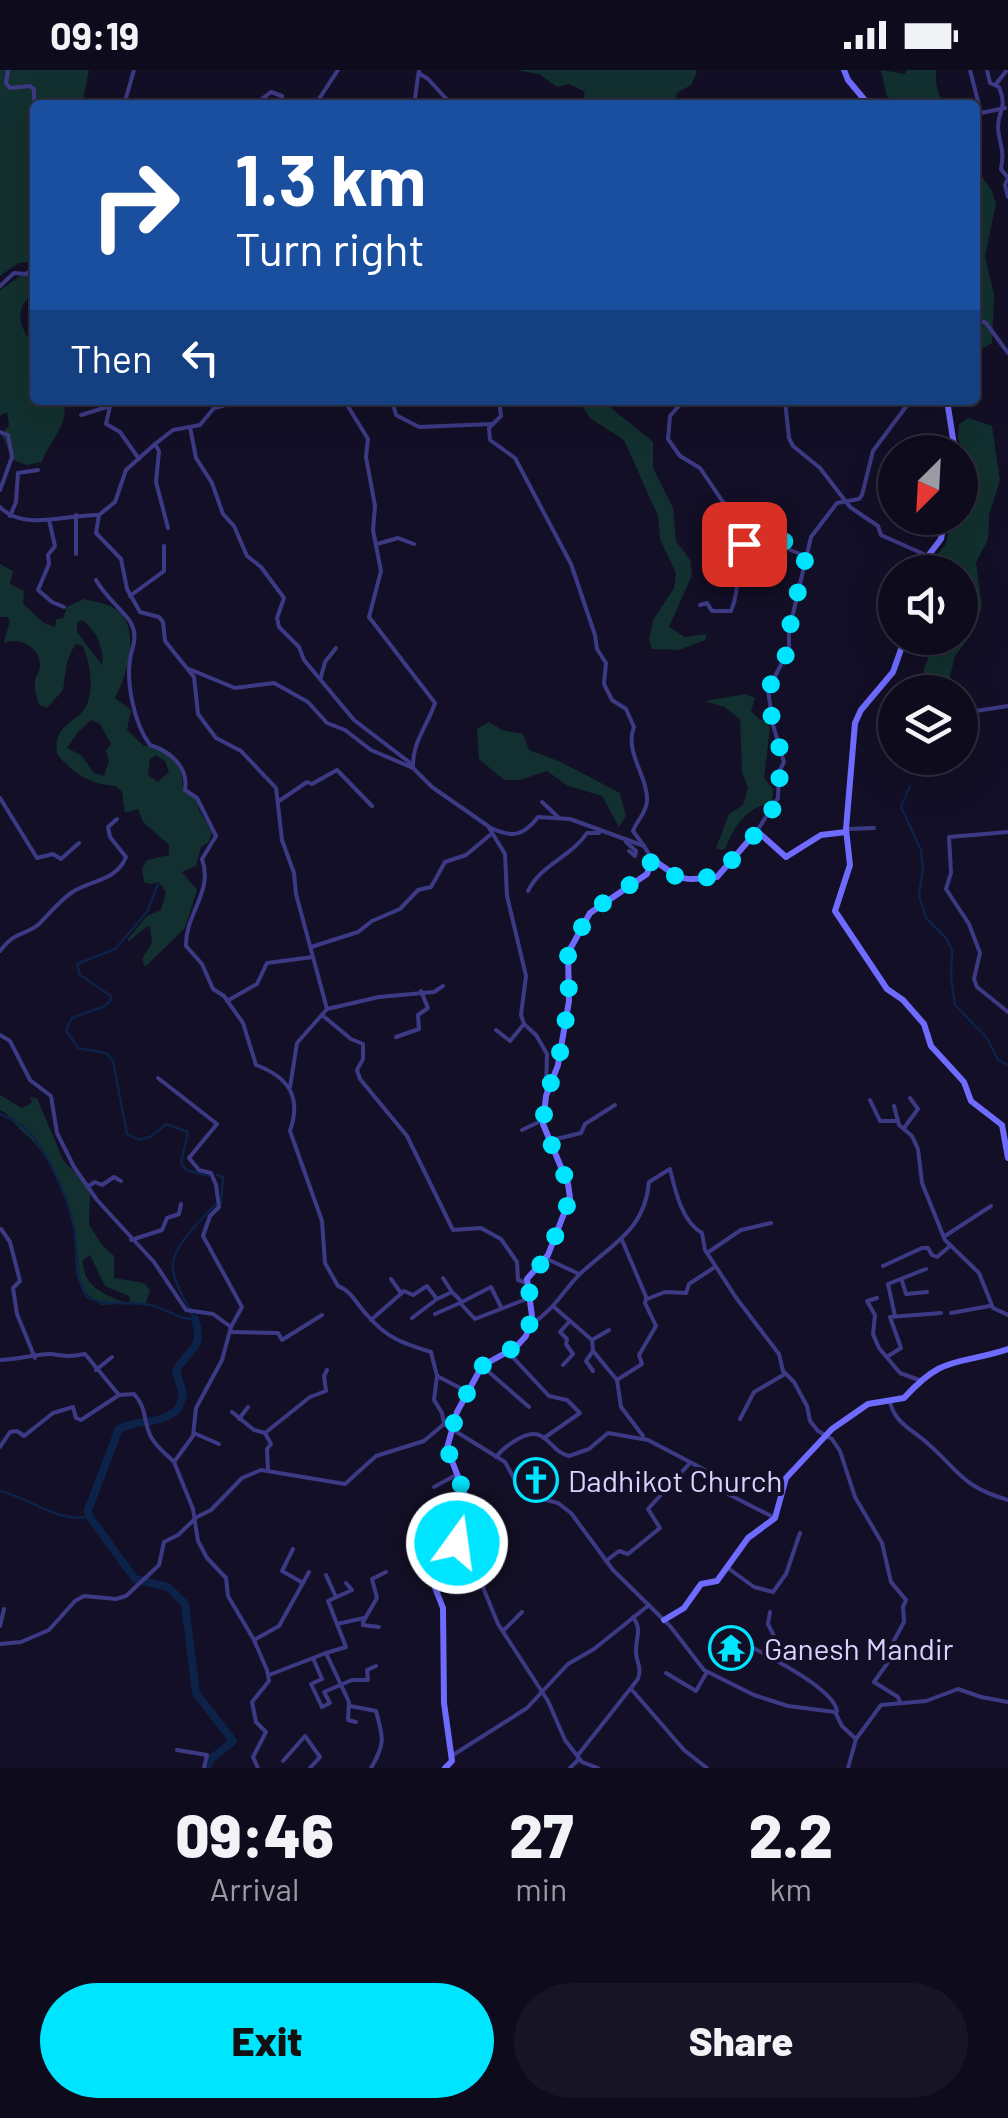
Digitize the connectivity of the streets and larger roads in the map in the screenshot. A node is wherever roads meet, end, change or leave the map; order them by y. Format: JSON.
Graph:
{"nodes":[{"id":1,"x":8,"y":70,"type":"edge"},
{"id":2,"x":134,"y":70,"type":"edge"},
{"id":3,"x":338,"y":70,"type":"edge"},
{"id":4,"x":844,"y":70,"type":"edge"},
{"id":5,"x":970,"y":70,"type":"edge"},
{"id":6,"x":987,"y":70,"type":"edge"},
{"id":7,"x":1008,"y":70,"type":"edge"},
{"id":8,"x":419,"y":72,"type":"edge"},
{"id":9,"x":996,"y":84,"type":"junction"},
{"id":10,"x":34,"y":100,"type":"edge"},
{"id":11,"x":125,"y":100,"type":"edge"},
{"id":12,"x":261,"y":100,"type":"edge"},
{"id":13,"x":281,"y":100,"type":"edge"},
{"id":14,"x":318,"y":100,"type":"edge"},
{"id":15,"x":414,"y":100,"type":"edge"},
{"id":16,"x":448,"y":100,"type":"edge"},
{"id":17,"x":865,"y":100,"type":"edge"},
{"id":18,"x":978,"y":100,"type":"edge"},
{"id":19,"x":980,"y":108,"type":"edge"},
{"id":20,"x":1005,"y":108,"type":"junction"},
{"id":21,"x":1008,"y":197,"type":"edge"},
{"id":22,"x":30,"y":271,"type":"edge"},
{"id":23,"x":0,"y":286,"type":"edge"},
{"id":24,"x":980,"y":320,"type":"edge"},
{"id":25,"x":1008,"y":353,"type":"edge"},
{"id":26,"x":226,"y":405,"type":"edge"},
{"id":27,"x":347,"y":405,"type":"edge"},
{"id":28,"x":393,"y":405,"type":"edge"},
{"id":29,"x":500,"y":405,"type":"edge"},
{"id":30,"x":680,"y":405,"type":"edge"},
{"id":31,"x":785,"y":405,"type":"edge"},
{"id":32,"x":907,"y":405,"type":"edge"},
{"id":33,"x":949,"y":405,"type":"edge"},
{"id":34,"x":81,"y":414,"type":"dead end"},
{"id":35,"x":493,"y":424,"type":"junction"},
{"id":36,"x":190,"y":427,"type":"junction"},
{"id":37,"x":0,"y":432,"type":"edge"},
{"id":38,"x":953,"y":435,"type":"edge"},
{"id":39,"x":155,"y":444,"type":"junction"},
{"id":40,"x":139,"y":459,"type":"junction"},
{"id":41,"x":0,"y":462,"type":"edge"},
{"id":42,"x":9,"y":463,"type":"junction"},
{"id":43,"x":38,"y":470,"type":"dead end"},
{"id":44,"x":0,"y":490,"type":"edge"},
{"id":45,"x":849,"y":502,"type":"junction"},
{"id":46,"x":0,"y":506,"type":"edge"},
{"id":47,"x":76,"y":514,"type":"junction"},
{"id":48,"x":99,"y":515,"type":"junction"},
{"id":49,"x":10,"y":516,"type":"junction"},
{"id":50,"x":48,"y":520,"type":"junction"},
{"id":51,"x":168,"y":528,"type":"dead end"},
{"id":52,"x":754,"y":530,"type":"junction"},
{"id":53,"x":376,"y":544,"type":"junction"},
{"id":54,"x":414,"y":544,"type":"dead end"},
{"id":55,"x":744,"y":544,"type":"junction"},
{"id":56,"x":164,"y":546,"type":"dead end"},
{"id":57,"x":707,"y":550,"type":"dead end"},
{"id":58,"x":76,"y":554,"type":"dead end"},
{"id":59,"x":926,"y":555,"type":"edge"},
{"id":60,"x":806,"y":556,"type":"junction"},
{"id":61,"x":96,"y":580,"type":"dead end"},
{"id":62,"x":130,"y":596,"type":"junction"},
{"id":63,"x":64,"y":606,"type":"dead end"},
{"id":64,"x":700,"y":606,"type":"dead end"},
{"id":65,"x":336,"y":648,"type":"dead end"},
{"id":66,"x":899,"y":655,"type":"edge"},
{"id":67,"x":189,"y":669,"type":"junction"},
{"id":68,"x":321,"y":678,"type":"junction"},
{"id":69,"x":1008,"y":706,"type":"edge"},
{"id":70,"x":978,"y":711,"type":"edge"},
{"id":71,"x":413,"y":766,"type":"junction"},
{"id":72,"x":0,"y":798,"type":"edge"},
{"id":73,"x":279,"y":801,"type":"junction"},
{"id":74,"x":542,"y":802,"type":"dead end"},
{"id":75,"x":372,"y":806,"type":"dead end"},
{"id":76,"x":558,"y":817,"type":"junction"},
{"id":77,"x":116,"y":819,"type":"dead end"},
{"id":78,"x":488,"y":826,"type":"junction"},
{"id":79,"x":874,"y":828,"type":"dead end"},
{"id":80,"x":756,"y":830,"type":"junction"},
{"id":81,"x":846,"y":831,"type":"junction"},
{"id":82,"x":1008,"y":832,"type":"edge"},
{"id":83,"x":492,"y":833,"type":"junction"},
{"id":84,"x":604,"y":833,"type":"junction"},
{"id":85,"x":622,"y":838,"type":"junction"},
{"id":86,"x":79,"y":843,"type":"dead end"},
{"id":87,"x":644,"y":846,"type":"junction"},
{"id":88,"x":629,"y":851,"type":"dead end"},
{"id":89,"x":652,"y":859,"type":"junction"},
{"id":90,"x":528,"y":892,"type":"dead end"},
{"id":91,"x":311,"y":947,"type":"junction"},
{"id":92,"x":0,"y":951,"type":"edge"},
{"id":93,"x":313,"y":957,"type":"junction"},
{"id":94,"x":443,"y":986,"type":"dead end"},
{"id":95,"x":421,"y":992,"type":"junction"},
{"id":96,"x":228,"y":1001,"type":"junction"},
{"id":97,"x":327,"y":1009,"type":"junction"},
{"id":98,"x":1008,"y":1012,"type":"edge"},
{"id":99,"x":322,"y":1015,"type":"junction"},
{"id":100,"x":524,"y":1024,"type":"junction"},
{"id":101,"x":496,"y":1030,"type":"dead end"},
{"id":102,"x":0,"y":1034,"type":"edge"},
{"id":103,"x":396,"y":1037,"type":"dead end"},
{"id":104,"x":158,"y":1078,"type":"dead end"},
{"id":105,"x":290,"y":1086,"type":"junction"},
{"id":106,"x":546,"y":1096,"type":"junction"},
{"id":107,"x":910,"y":1098,"type":"dead end"},
{"id":108,"x":870,"y":1100,"type":"dead end"},
{"id":109,"x":616,"y":1105,"type":"dead end"},
{"id":110,"x":894,"y":1106,"type":"dead end"},
{"id":111,"x":543,"y":1120,"type":"junction"},
{"id":112,"x":898,"y":1121,"type":"junction"},
{"id":113,"x":1005,"y":1124,"type":"edge"},
{"id":114,"x":904,"y":1128,"type":"junction"},
{"id":115,"x":522,"y":1130,"type":"dead end"},
{"id":116,"x":548,"y":1140,"type":"junction"},
{"id":117,"x":1008,"y":1158,"type":"edge"},
{"id":118,"x":121,"y":1181,"type":"dead end"},
{"id":119,"x":87,"y":1186,"type":"junction"},
{"id":120,"x":181,"y":1204,"type":"dead end"},
{"id":121,"x":991,"y":1206,"type":"dead end"},
{"id":122,"x":771,"y":1222,"type":"dead end"},
{"id":123,"x":1,"y":1229,"type":"edge"},
{"id":124,"x":943,"y":1237,"type":"junction"},
{"id":125,"x":131,"y":1240,"type":"junction"},
{"id":126,"x":622,"y":1240,"type":"junction"},
{"id":127,"x":950,"y":1246,"type":"junction"},
{"id":128,"x":706,"y":1253,"type":"junction"},
{"id":129,"x":546,"y":1258,"type":"junction"},
{"id":130,"x":716,"y":1266,"type":"junction"},
{"id":131,"x":882,"y":1266,"type":"dead end"},
{"id":132,"x":926,"y":1269,"type":"dead end"},
{"id":133,"x":579,"y":1274,"type":"junction"},
{"id":134,"x":443,"y":1278,"type":"dead end"},
{"id":135,"x":390,"y":1279,"type":"dead end"},
{"id":136,"x":902,"y":1280,"type":"junction"},
{"id":137,"x":527,"y":1283,"type":"junction"},
{"id":138,"x":452,"y":1292,"type":"junction"},
{"id":139,"x":927,"y":1292,"type":"dead end"},
{"id":140,"x":401,"y":1293,"type":"junction"},
{"id":141,"x":437,"y":1298,"type":"junction"},
{"id":142,"x":529,"y":1298,"type":"junction"},
{"id":143,"x":646,"y":1298,"type":"junction"},
{"id":144,"x":877,"y":1298,"type":"dead end"},
{"id":145,"x":460,"y":1302,"type":"junction"},
{"id":146,"x":992,"y":1306,"type":"junction"},
{"id":147,"x":501,"y":1307,"type":"junction"},
{"id":148,"x":554,"y":1307,"type":"junction"},
{"id":149,"x":941,"y":1313,"type":"dead end"},
{"id":150,"x":435,"y":1314,"type":"dead end"},
{"id":151,"x":951,"y":1314,"type":"dead end"},
{"id":152,"x":322,"y":1315,"type":"dead end"},
{"id":153,"x":1008,"y":1315,"type":"edge"},
{"id":154,"x":895,"y":1316,"type":"junction"},
{"id":155,"x":412,"y":1318,"type":"dead end"},
{"id":156,"x":371,"y":1320,"type":"junction"},
{"id":157,"x":569,"y":1322,"type":"junction"},
{"id":158,"x":530,"y":1326,"type":"junction"},
{"id":159,"x":231,"y":1329,"type":"junction"},
{"id":160,"x":609,"y":1330,"type":"dead end"},
{"id":161,"x":592,"y":1340,"type":"junction"},
{"id":162,"x":1008,"y":1349,"type":"edge"},
{"id":163,"x":593,"y":1351,"type":"junction"},
{"id":164,"x":508,"y":1352,"type":"junction"},
{"id":165,"x":888,"y":1356,"type":"junction"},
{"id":166,"x":35,"y":1358,"type":"junction"},
{"id":167,"x":112,"y":1358,"type":"dead end"},
{"id":168,"x":0,"y":1360,"type":"edge"},
{"id":169,"x":563,"y":1364,"type":"dead end"},
{"id":170,"x":482,"y":1366,"type":"junction"},
{"id":171,"x":96,"y":1370,"type":"junction"},
{"id":172,"x":327,"y":1370,"type":"dead end"},
{"id":173,"x":593,"y":1371,"type":"dead end"},
{"id":174,"x":786,"y":1374,"type":"junction"},
{"id":175,"x":437,"y":1376,"type":"junction"},
{"id":176,"x":618,"y":1380,"type":"junction"},
{"id":177,"x":919,"y":1380,"type":"junction"},
{"id":178,"x":466,"y":1392,"type":"junction"},
{"id":179,"x":119,"y":1395,"type":"junction"},
{"id":180,"x":890,"y":1402,"type":"junction"},
{"id":181,"x":248,"y":1406,"type":"dead end"},
{"id":182,"x":530,"y":1407,"type":"dead end"},
{"id":183,"x":232,"y":1412,"type":"dead end"},
{"id":184,"x":239,"y":1419,"type":"junction"},
{"id":185,"x":740,"y":1419,"type":"dead end"},
{"id":186,"x":444,"y":1424,"type":"junction"},
{"id":187,"x":452,"y":1430,"type":"junction"},
{"id":188,"x":194,"y":1433,"type":"junction"},
{"id":189,"x":266,"y":1433,"type":"junction"},
{"id":190,"x":827,"y":1435,"type":"junction"},
{"id":191,"x":544,"y":1438,"type":"junction"},
{"id":192,"x":643,"y":1439,"type":"junction"},
{"id":193,"x":219,"y":1444,"type":"dead end"},
{"id":194,"x":0,"y":1447,"type":"edge"},
{"id":195,"x":496,"y":1457,"type":"junction"},
{"id":196,"x":174,"y":1462,"type":"junction"},
{"id":197,"x":690,"y":1464,"type":"junction"},
{"id":198,"x":268,"y":1470,"type":"junction"},
{"id":199,"x":456,"y":1474,"type":"junction"},
{"id":200,"x":434,"y":1487,"type":"dead end"},
{"id":201,"x":1008,"y":1500,"type":"edge"},
{"id":202,"x":776,"y":1518,"type":"junction"},
{"id":203,"x":194,"y":1520,"type":"junction"},
{"id":204,"x":800,"y":1533,"type":"dead end"},
{"id":205,"x":457,"y":1543,"type":"junction"},
{"id":206,"x":293,"y":1548,"type":"dead end"},
{"id":207,"x":606,"y":1561,"type":"junction"},
{"id":208,"x":728,"y":1568,"type":"junction"},
{"id":209,"x":310,"y":1572,"type":"dead end"},
{"id":210,"x":386,"y":1572,"type":"dead end"},
{"id":211,"x":326,"y":1575,"type":"dead end"},
{"id":212,"x":346,"y":1582,"type":"dead end"},
{"id":213,"x":303,"y":1583,"type":"junction"},
{"id":214,"x":336,"y":1597,"type":"junction"},
{"id":215,"x":649,"y":1606,"type":"junction"},
{"id":216,"x":4,"y":1609,"type":"dead end"},
{"id":217,"x":522,"y":1612,"type":"dead end"},
{"id":218,"x":770,"y":1612,"type":"dead end"},
{"id":219,"x":632,"y":1617,"type":"junction"},
{"id":220,"x":364,"y":1618,"type":"junction"},
{"id":221,"x":664,"y":1620,"type":"junction"},
{"id":222,"x":338,"y":1624,"type":"junction"},
{"id":223,"x":0,"y":1626,"type":"edge"},
{"id":224,"x":378,"y":1627,"type":"dead end"},
{"id":225,"x":504,"y":1630,"type":"junction"},
{"id":226,"x":725,"y":1636,"type":"dead end"},
{"id":227,"x":769,"y":1639,"type":"dead end"},
{"id":228,"x":254,"y":1640,"type":"junction"},
{"id":229,"x":0,"y":1644,"type":"edge"},
{"id":230,"x":326,"y":1653,"type":"junction"},
{"id":231,"x":313,"y":1658,"type":"junction"},
{"id":232,"x":376,"y":1666,"type":"dead end"},
{"id":233,"x":707,"y":1672,"type":"junction"},
{"id":234,"x":666,"y":1673,"type":"dead end"},
{"id":235,"x":269,"y":1675,"type":"junction"},
{"id":236,"x":340,"y":1684,"type":"junction"},
{"id":237,"x":632,"y":1690,"type":"junction"},
{"id":238,"x":542,"y":1692,"type":"junction"},
{"id":239,"x":900,"y":1702,"type":"junction"},
{"id":240,"x":1008,"y":1702,"type":"edge"},
{"id":241,"x":350,"y":1706,"type":"junction"},
{"id":242,"x":837,"y":1711,"type":"dead end"},
{"id":243,"x":356,"y":1722,"type":"dead end"},
{"id":244,"x":856,"y":1739,"type":"junction"},
{"id":245,"x":177,"y":1750,"type":"dead end"},
{"id":246,"x":453,"y":1756,"type":"junction"},
{"id":247,"x":579,"y":1757,"type":"junction"},
{"id":248,"x":283,"y":1760,"type":"dead end"},
{"id":249,"x":204,"y":1768,"type":"edge"},
{"id":250,"x":258,"y":1768,"type":"edge"},
{"id":251,"x":310,"y":1768,"type":"edge"},
{"id":252,"x":371,"y":1768,"type":"edge"},
{"id":253,"x":445,"y":1768,"type":"edge"},
{"id":254,"x":570,"y":1768,"type":"edge"},
{"id":255,"x":598,"y":1768,"type":"edge"},
{"id":256,"x":706,"y":1768,"type":"edge"},
{"id":257,"x":848,"y":1768,"type":"edge"}],
"edges":[{"from":1,"to":10,"type":"street"},
{"from":2,"to":11,"type":"street"},
{"from":3,"to":14,"type":"street"},
{"from":4,"to":17,"type":"street"},
{"from":5,"to":18,"type":"street"},
{"from":6,"to":9,"type":"street"},
{"from":7,"to":9,"type":"street"},
{"from":8,"to":15,"type":"street"},
{"from":8,"to":16,"type":"street"},
{"from":9,"to":20,"type":"street"},
{"from":12,"to":13,"type":"street"},
{"from":19,"to":20,"type":"street"},
{"from":20,"to":21,"type":"street"},
{"from":22,"to":23,"type":"street"},
{"from":24,"to":25,"type":"street"},
{"from":26,"to":36,"type":"street"},
{"from":27,"to":53,"type":"street"},
{"from":28,"to":35,"type":"street"},
{"from":29,"to":35,"type":"street"},
{"from":30,"to":52,"type":"street"},
{"from":31,"to":45,"type":"street"},
{"from":32,"to":45,"type":"street"},
{"from":33,"to":38,"type":"street"},
{"from":34,"to":40,"type":"street"},
{"from":35,"to":87,"type":"street"},
{"from":36,"to":39,"type":"street"},
{"from":36,"to":68,"type":"street"},
{"from":37,"to":42,"type":"street"},
{"from":39,"to":40,"type":"street"},
{"from":39,"to":51,"type":"street"},
{"from":40,"to":48,"type":"street"},
{"from":41,"to":42,"type":"street"},
{"from":42,"to":44,"type":"street"},
{"from":43,"to":49,"type":"street"},
{"from":45,"to":59,"type":"street"},
{"from":45,"to":60,"type":"street"},
{"from":46,"to":49,"type":"street"},
{"from":47,"to":48,"type":"street"},
{"from":47,"to":50,"type":"street"},
{"from":47,"to":58,"type":"street"},
{"from":48,"to":62,"type":"street"},
{"from":49,"to":50,"type":"street"},
{"from":50,"to":63,"type":"street"},
{"from":52,"to":55,"type":"street"},
{"from":52,"to":60,"type":"street"},
{"from":53,"to":54,"type":"street"},
{"from":53,"to":71,"type":"street"},
{"from":55,"to":57,"type":"street"},
{"from":55,"to":64,"type":"street"},
{"from":56,"to":62,"type":"street"},
{"from":60,"to":80,"type":"street"},
{"from":61,"to":96,"type":"street"},
{"from":62,"to":67,"type":"street"},
{"from":65,"to":68,"type":"street"},
{"from":66,"to":81,"type":"street"},
{"from":67,"to":71,"type":"street"},
{"from":67,"to":73,"type":"street"},
{"from":68,"to":71,"type":"street"},
{"from":69,"to":70,"type":"street"},
{"from":71,"to":78,"type":"street"},
{"from":72,"to":86,"type":"street"},
{"from":73,"to":75,"type":"street"},
{"from":73,"to":91,"type":"street"},
{"from":74,"to":76,"type":"street"},
{"from":76,"to":78,"type":"street"},
{"from":76,"to":84,"type":"street"},
{"from":77,"to":92,"type":"street"},
{"from":78,"to":83,"type":"street"},
{"from":79,"to":81,"type":"street"},
{"from":80,"to":81,"type":"street"},
{"from":80,"to":89,"type":"street"},
{"from":81,"to":113,"type":"street"},
{"from":82,"to":98,"type":"street"},
{"from":83,"to":91,"type":"street"},
{"from":83,"to":100,"type":"street"},
{"from":84,"to":85,"type":"street"},
{"from":84,"to":90,"type":"street"},
{"from":85,"to":87,"type":"street"},
{"from":85,"to":88,"type":"street"},
{"from":87,"to":89,"type":"street"},
{"from":89,"to":106,"type":"street"},
{"from":91,"to":93,"type":"street"},
{"from":93,"to":96,"type":"street"},
{"from":93,"to":97,"type":"street"},
{"from":94,"to":95,"type":"street"},
{"from":95,"to":97,"type":"street"},
{"from":95,"to":103,"type":"street"},
{"from":96,"to":105,"type":"street"},
{"from":97,"to":99,"type":"street"},
{"from":99,"to":105,"type":"street"},
{"from":99,"to":137,"type":"street"},
{"from":100,"to":101,"type":"street"},
{"from":100,"to":106,"type":"street"},
{"from":102,"to":119,"type":"street"},
{"from":104,"to":159,"type":"street"},
{"from":105,"to":156,"type":"street"},
{"from":106,"to":111,"type":"street"},
{"from":107,"to":114,"type":"street"},
{"from":108,"to":112,"type":"street"},
{"from":109,"to":116,"type":"street"},
{"from":110,"to":112,"type":"street"},
{"from":111,"to":115,"type":"street"},
{"from":111,"to":116,"type":"street"},
{"from":112,"to":114,"type":"street"},
{"from":113,"to":117,"type":"street"},
{"from":114,"to":124,"type":"street"},
{"from":116,"to":129,"type":"street"},
{"from":118,"to":119,"type":"street"},
{"from":119,"to":125,"type":"street"},
{"from":120,"to":125,"type":"street"},
{"from":121,"to":124,"type":"street"},
{"from":122,"to":128,"type":"street"},
{"from":123,"to":166,"type":"street"},
{"from":124,"to":127,"type":"street"},
{"from":125,"to":159,"type":"street"},
{"from":126,"to":128,"type":"street"},
{"from":126,"to":133,"type":"street"},
{"from":126,"to":143,"type":"street"},
{"from":127,"to":131,"type":"street"},
{"from":127,"to":146,"type":"street"},
{"from":128,"to":130,"type":"street"},
{"from":129,"to":133,"type":"street"},
{"from":129,"to":137,"type":"street"},
{"from":130,"to":143,"type":"street"},
{"from":130,"to":174,"type":"street"},
{"from":132,"to":136,"type":"street"},
{"from":133,"to":148,"type":"street"},
{"from":134,"to":138,"type":"street"},
{"from":135,"to":140,"type":"street"},
{"from":136,"to":139,"type":"street"},
{"from":136,"to":154,"type":"street"},
{"from":137,"to":142,"type":"street"},
{"from":138,"to":141,"type":"street"},
{"from":138,"to":145,"type":"street"},
{"from":140,"to":141,"type":"street"},
{"from":140,"to":156,"type":"street"},
{"from":141,"to":155,"type":"street"},
{"from":142,"to":147,"type":"street"},
{"from":142,"to":158,"type":"street"},
{"from":143,"to":176,"type":"street"},
{"from":144,"to":165,"type":"street"},
{"from":145,"to":147,"type":"street"},
{"from":145,"to":147,"type":"street"},
{"from":145,"to":150,"type":"street"},
{"from":146,"to":151,"type":"street"},
{"from":146,"to":153,"type":"street"},
{"from":148,"to":157,"type":"street"},
{"from":148,"to":158,"type":"street"},
{"from":149,"to":154,"type":"street"},
{"from":152,"to":159,"type":"street"},
{"from":154,"to":165,"type":"street"},
{"from":156,"to":175,"type":"street"},
{"from":157,"to":161,"type":"street"},
{"from":157,"to":169,"type":"street"},
{"from":158,"to":164,"type":"street"},
{"from":159,"to":188,"type":"street"},
{"from":160,"to":161,"type":"street"},
{"from":161,"to":163,"type":"street"},
{"from":162,"to":177,"type":"street"},
{"from":163,"to":173,"type":"street"},
{"from":163,"to":176,"type":"street"},
{"from":164,"to":170,"type":"street"},
{"from":164,"to":191,"type":"street"},
{"from":165,"to":177,"type":"street"},
{"from":166,"to":168,"type":"street"},
{"from":166,"to":171,"type":"street"},
{"from":167,"to":171,"type":"street"},
{"from":170,"to":178,"type":"street"},
{"from":170,"to":182,"type":"street"},
{"from":171,"to":179,"type":"street"},
{"from":172,"to":189,"type":"street"},
{"from":174,"to":185,"type":"street"},
{"from":174,"to":190,"type":"street"},
{"from":175,"to":178,"type":"street"},
{"from":175,"to":186,"type":"street"},
{"from":176,"to":192,"type":"street"},
{"from":177,"to":180,"type":"street"},
{"from":178,"to":187,"type":"street"},
{"from":179,"to":194,"type":"street"},
{"from":179,"to":196,"type":"street"},
{"from":180,"to":190,"type":"street"},
{"from":180,"to":201,"type":"street"},
{"from":181,"to":184,"type":"street"},
{"from":183,"to":184,"type":"street"},
{"from":184,"to":189,"type":"street"},
{"from":186,"to":187,"type":"street"},
{"from":186,"to":198,"type":"street"},
{"from":187,"to":195,"type":"street"},
{"from":187,"to":199,"type":"street"},
{"from":188,"to":193,"type":"street"},
{"from":188,"to":196,"type":"street"},
{"from":189,"to":198,"type":"street"},
{"from":190,"to":202,"type":"street"},
{"from":190,"to":239,"type":"street"},
{"from":191,"to":192,"type":"street"},
{"from":191,"to":195,"type":"street"},
{"from":192,"to":197,"type":"street"},
{"from":195,"to":207,"type":"street"},
{"from":196,"to":203,"type":"street"},
{"from":197,"to":202,"type":"street"},
{"from":197,"to":207,"type":"street"},
{"from":198,"to":203,"type":"street"},
{"from":199,"to":200,"type":"street"},
{"from":199,"to":205,"type":"street"},
{"from":202,"to":208,"type":"street"},
{"from":203,"to":228,"type":"street"},
{"from":203,"to":229,"type":"street"},
{"from":204,"to":208,"type":"street"},
{"from":205,"to":225,"type":"street"},
{"from":205,"to":246,"type":"street"},
{"from":206,"to":213,"type":"street"},
{"from":207,"to":215,"type":"street"},
{"from":208,"to":221,"type":"street"},
{"from":209,"to":213,"type":"street"},
{"from":210,"to":220,"type":"street"},
{"from":211,"to":214,"type":"street"},
{"from":212,"to":214,"type":"street"},
{"from":213,"to":228,"type":"street"},
{"from":214,"to":222,"type":"street"},
{"from":215,"to":219,"type":"street"},
{"from":215,"to":221,"type":"street"},
{"from":216,"to":223,"type":"street"},
{"from":217,"to":225,"type":"street"},
{"from":218,"to":227,"type":"street"},
{"from":219,"to":237,"type":"street"},
{"from":219,"to":238,"type":"street"},
{"from":220,"to":222,"type":"street"},
{"from":220,"to":224,"type":"street"},
{"from":221,"to":233,"type":"street"},
{"from":222,"to":230,"type":"street"},
{"from":225,"to":238,"type":"street"},
{"from":226,"to":242,"type":"street"},
{"from":228,"to":235,"type":"street"},
{"from":230,"to":231,"type":"street"},
{"from":230,"to":236,"type":"street"},
{"from":231,"to":235,"type":"street"},
{"from":231,"to":236,"type":"street"},
{"from":232,"to":236,"type":"street"},
{"from":233,"to":234,"type":"street"},
{"from":233,"to":244,"type":"street"},
{"from":235,"to":250,"type":"street"},
{"from":236,"to":241,"type":"street"},
{"from":237,"to":247,"type":"street"},
{"from":237,"to":256,"type":"street"},
{"from":238,"to":246,"type":"street"},
{"from":238,"to":247,"type":"street"},
{"from":239,"to":240,"type":"street"},
{"from":239,"to":244,"type":"street"},
{"from":241,"to":243,"type":"street"},
{"from":241,"to":252,"type":"street"},
{"from":244,"to":257,"type":"street"},
{"from":245,"to":249,"type":"street"},
{"from":246,"to":253,"type":"street"},
{"from":247,"to":254,"type":"street"},
{"from":247,"to":255,"type":"street"},
{"from":248,"to":251,"type":"street"}]}
